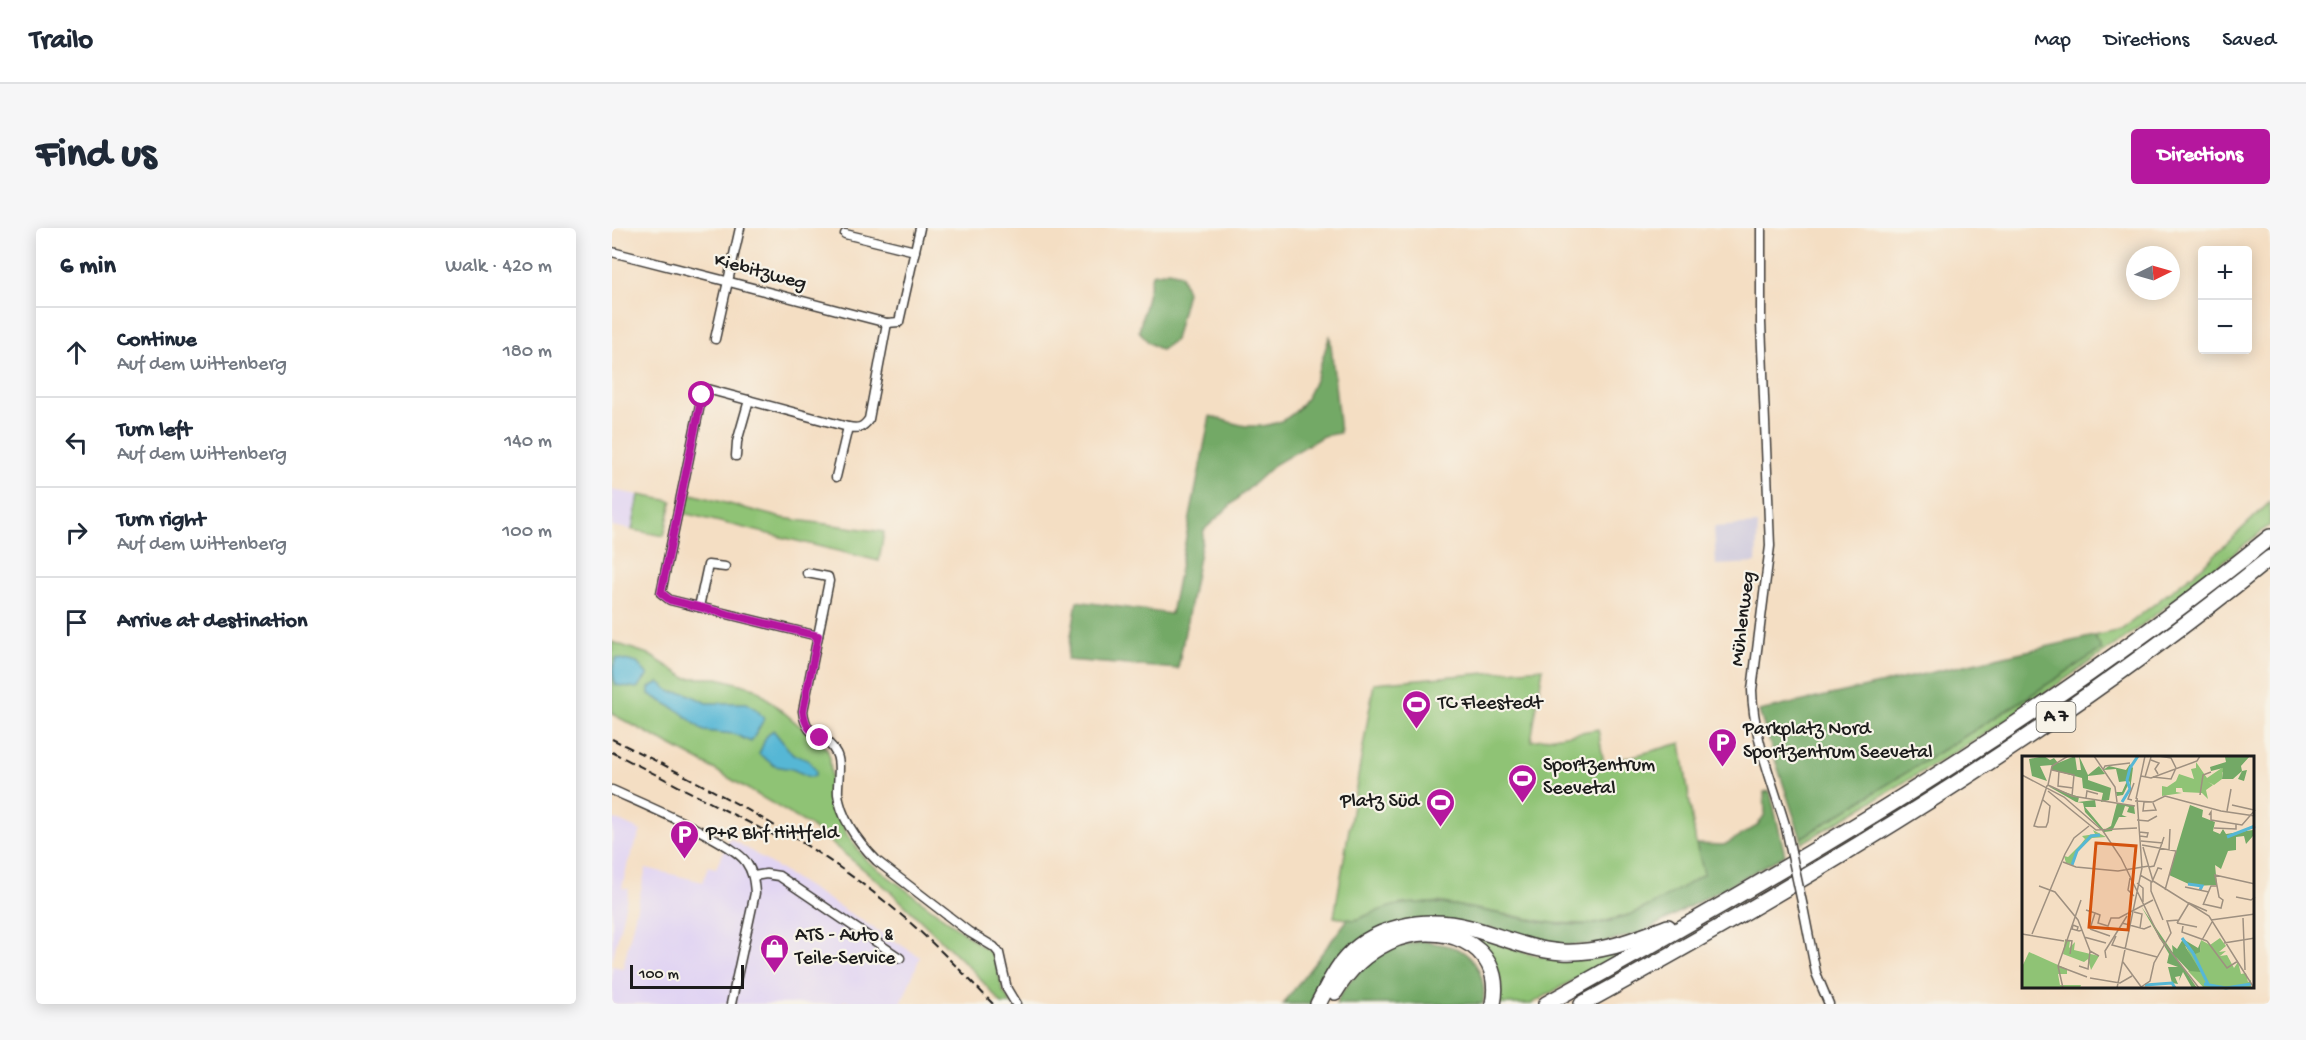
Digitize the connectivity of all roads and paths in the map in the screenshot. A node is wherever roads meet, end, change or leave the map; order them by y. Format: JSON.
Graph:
{"nodes":[{"id":1,"x":740,"y":228,"type":"edge"},
{"id":2,"x":920,"y":228,"type":"edge"},
{"id":3,"x":1761,"y":228,"type":"edge"},
{"id":4,"x":845,"y":234,"type":"dead end"},
{"id":5,"x":612,"y":252,"type":"edge"},
{"id":6,"x":915,"y":252,"type":"junction"},
{"id":7,"x":729,"y":281,"type":"junction"},
{"id":8,"x":887,"y":323,"type":"junction"},
{"id":9,"x":715,"y":339,"type":"dead end"},
{"id":10,"x":749,"y":400,"type":"junction"},
{"id":11,"x":848,"y":427,"type":"junction"},
{"id":12,"x":736,"y":456,"type":"dead end"},
{"id":13,"x":836,"y":477,"type":"dead end"},
{"id":14,"x":2270,"y":537,"type":"edge"},
{"id":15,"x":2270,"y":558,"type":"edge"},
{"id":16,"x":725,"y":567,"type":"dead end"},
{"id":17,"x":807,"y":573,"type":"dead end"},
{"id":18,"x":699,"y":607,"type":"junction"},
{"id":19,"x":818,"y":636,"type":"junction"},
{"id":20,"x":612,"y":790,"type":"edge"},
{"id":21,"x":754,"y":876,"type":"junction"},
{"id":22,"x":1721,"y":906,"type":"junction"},
{"id":23,"x":900,"y":958,"type":"dead end"},
{"id":24,"x":731,"y":1004,"type":"edge"},
{"id":25,"x":1016,"y":1004,"type":"edge"},
{"id":26,"x":1318,"y":1004,"type":"edge"},
{"id":27,"x":1330,"y":1004,"type":"edge"},
{"id":28,"x":1493,"y":1004,"type":"edge"},
{"id":29,"x":1546,"y":1004,"type":"edge"},
{"id":30,"x":1582,"y":1004,"type":"edge"},
{"id":31,"x":1828,"y":1004,"type":"edge"}],
"edges":[{"from":1,"to":7,"type":"street"},
{"from":2,"to":6,"type":"street"},
{"from":3,"to":31,"type":"street","name":"Mühlenweg","bridge":true},
{"from":4,"to":6,"type":"street"},
{"from":5,"to":7,"type":"street","name":"Kiebitzweg"},
{"from":6,"to":8,"type":"street","name":"Kiebitzweg"},
{"from":7,"to":8,"type":"street","name":"Kiebitzweg"},
{"from":7,"to":9,"type":"street"},
{"from":8,"to":11,"type":"street"},
{"from":10,"to":11,"type":"street"},
{"from":10,"to":12,"type":"street"},
{"from":10,"to":18,"type":"street"},
{"from":11,"to":13,"type":"street"},
{"from":14,"to":22,"type":"highway","number":"A 7"},
{"from":15,"to":30,"type":"highway","number":"A 7"},
{"from":16,"to":18,"type":"street"},
{"from":17,"to":19,"type":"street"},
{"from":18,"to":19,"type":"street"},
{"from":19,"to":25,"type":"street"},
{"from":20,"to":21,"type":"street"},
{"from":21,"to":23,"type":"street"},
{"from":21,"to":24,"type":"street"},
{"from":22,"to":26,"type":"highway"},
{"from":22,"to":29,"type":"highway","number":"A 7"},
{"from":27,"to":28,"type":"highway"}]}
